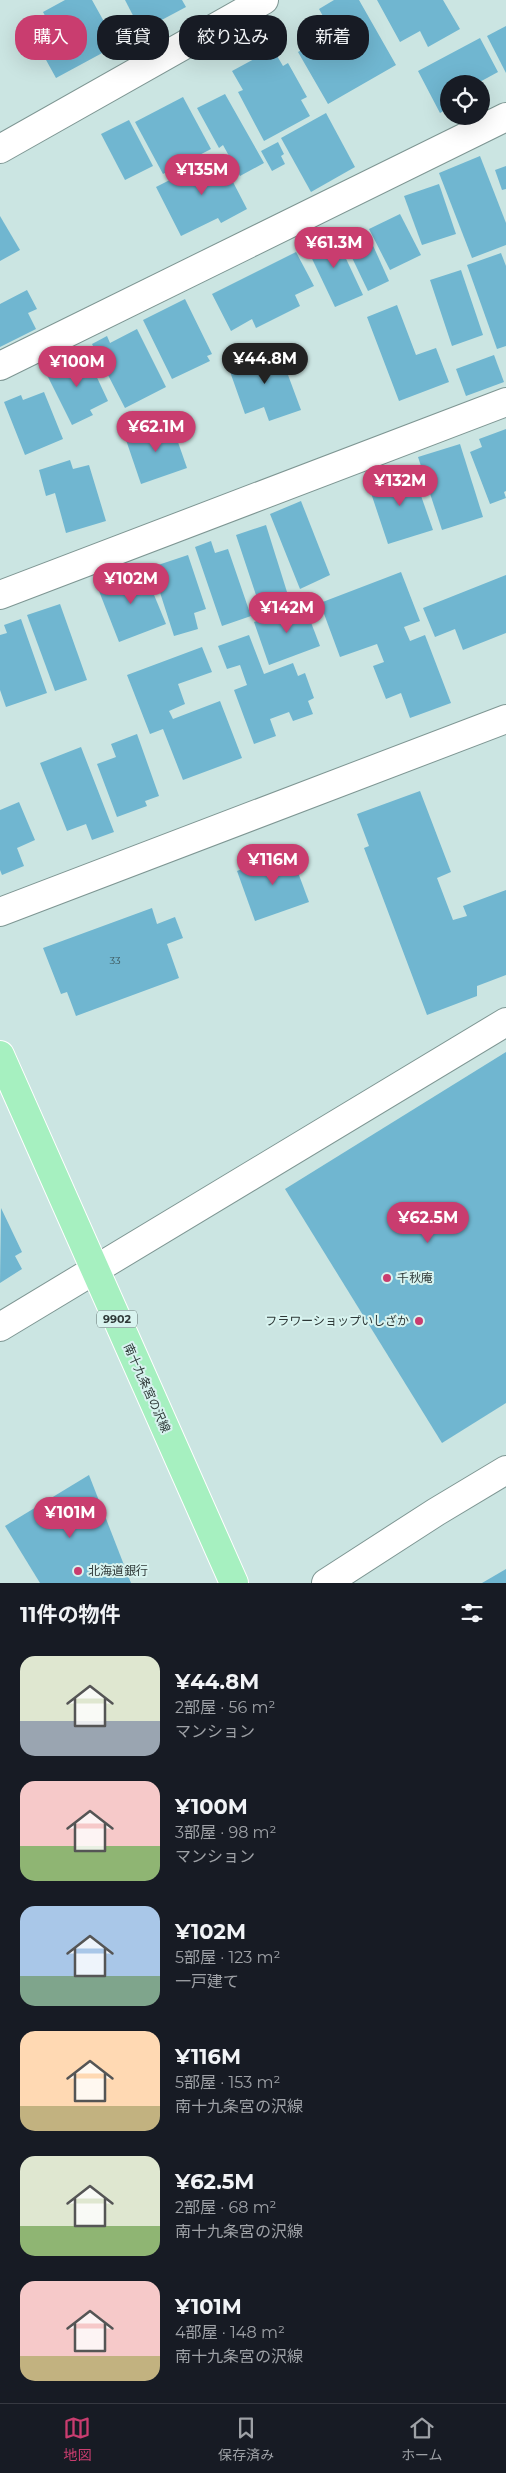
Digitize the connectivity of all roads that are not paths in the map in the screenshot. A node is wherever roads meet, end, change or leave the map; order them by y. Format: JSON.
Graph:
{"nodes":[{"id":1,"x":249,"y":4,"type":"edge"},
{"id":2,"x":506,"y":117,"type":"edge"},
{"id":3,"x":0,"y":149,"type":"edge"},
{"id":4,"x":0,"y":366,"type":"edge"},
{"id":5,"x":506,"y":402,"type":"edge"},
{"id":6,"x":0,"y":595,"type":"edge"},
{"id":7,"x":506,"y":719,"type":"edge"},
{"id":8,"x":0,"y":912,"type":"edge"},
{"id":9,"x":506,"y":1022,"type":"edge"},
{"id":10,"x":0,"y":1055,"type":"edge"},
{"id":11,"x":95,"y":1269,"type":"junction"},
{"id":12,"x":0,"y":1327,"type":"edge"},
{"id":13,"x":506,"y":1470,"type":"edge"},
{"id":14,"x":234,"y":1583,"type":"edge"},
{"id":15,"x":326,"y":1583,"type":"edge"}],
"edges":[{"from":1,"to":3,"type":"street"},
{"from":2,"to":4,"type":"street"},
{"from":5,"to":6,"type":"street"},
{"from":7,"to":8,"type":"street"},
{"from":9,"to":11,"type":"street"},
{"from":10,"to":11,"type":"main road","name":"南十九条宮の沢線","number":"9902"},
{"from":11,"to":12,"type":"street"},
{"from":11,"to":14,"type":"main road","name":"南十九条宮の沢線","number":"9902"},
{"from":13,"to":15,"type":"street"}]}
